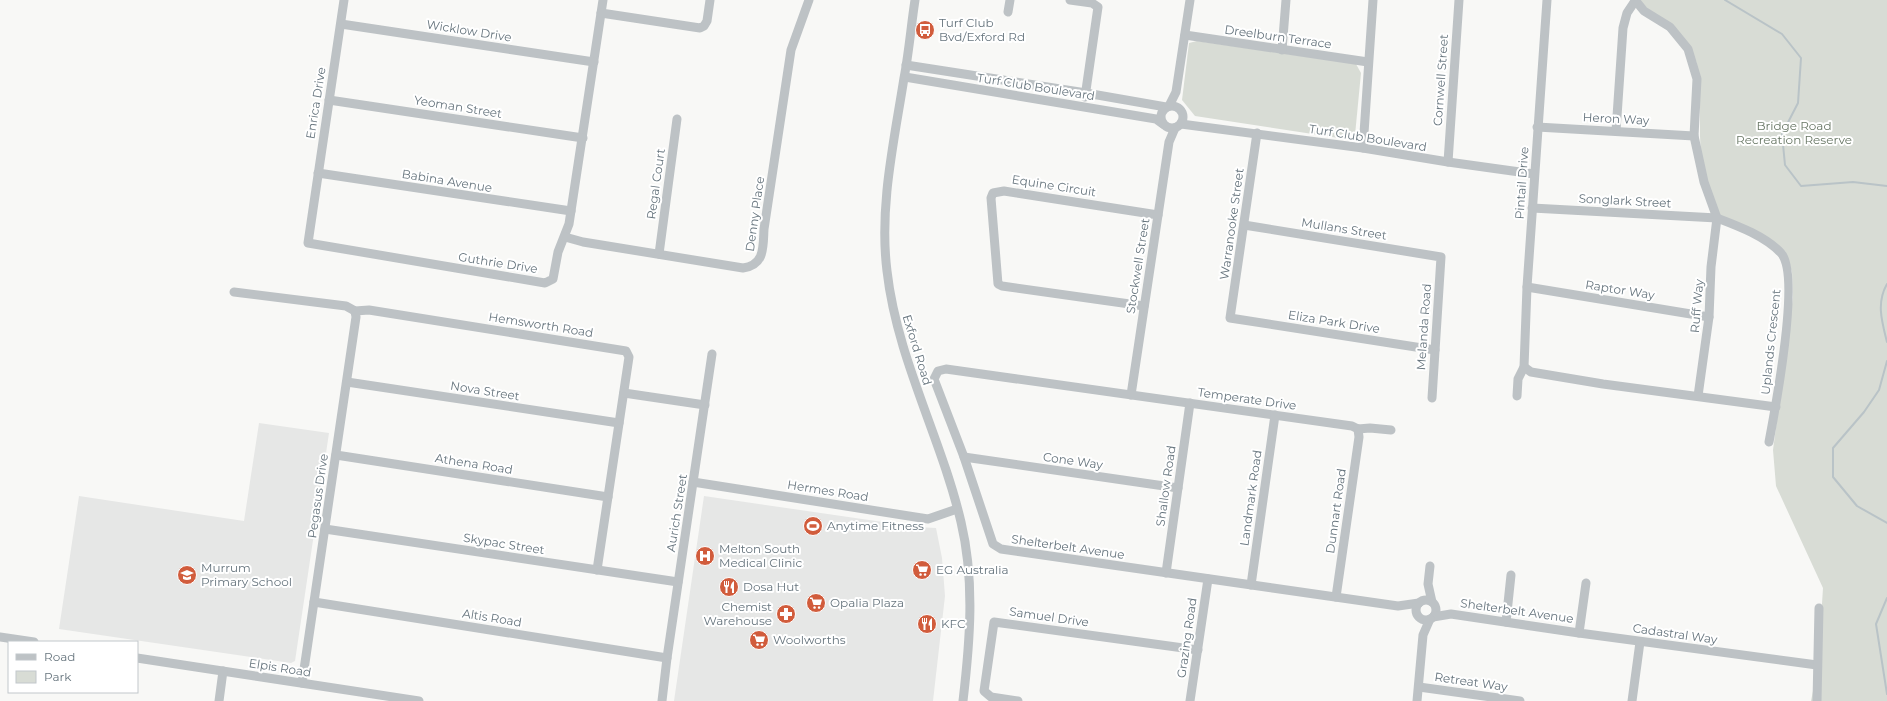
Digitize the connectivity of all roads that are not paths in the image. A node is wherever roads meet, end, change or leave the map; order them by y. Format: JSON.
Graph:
{"nodes":[{"id":1,"x":344,"y":0,"type":"edge"},
{"id":2,"x":603,"y":0,"type":"edge"},
{"id":3,"x":710,"y":0,"type":"edge"},
{"id":4,"x":809,"y":0,"type":"edge"},
{"id":5,"x":915,"y":0,"type":"edge"},
{"id":6,"x":1010,"y":0,"type":"edge"},
{"id":7,"x":1070,"y":0,"type":"edge"},
{"id":8,"x":1190,"y":0,"type":"edge"},
{"id":9,"x":1286,"y":0,"type":"edge"},
{"id":10,"x":1373,"y":0,"type":"edge"},
{"id":11,"x":1459,"y":0,"type":"edge"},
{"id":12,"x":1547,"y":0,"type":"edge"},
{"id":13,"x":1635,"y":0,"type":"edge"},
{"id":14,"x":1008,"y":12,"type":"dead end"},
{"id":15,"x":602,"y":13,"type":"junction"},
{"id":16,"x":341,"y":24,"type":"junction"},
{"id":17,"x":1185,"y":35,"type":"junction"},
{"id":18,"x":1282,"y":50,"type":"junction"},
{"id":19,"x":594,"y":62,"type":"junction"},
{"id":20,"x":1368,"y":62,"type":"junction"},
{"id":21,"x":906,"y":65,"type":"junction"},
{"id":22,"x":905,"y":77,"type":"junction"},
{"id":23,"x":1176,"y":92,"type":"junction"},
{"id":24,"x":1086,"y":93,"type":"junction"},
{"id":25,"x":329,"y":100,"type":"junction"},
{"id":26,"x":1084,"y":106,"type":"junction"},
{"id":27,"x":1167,"y":107,"type":"junction"},
{"id":28,"x":1182,"y":112,"type":"junction"},
{"id":29,"x":677,"y":119,"type":"dead end"},
{"id":30,"x":1164,"y":125,"type":"junction"},
{"id":31,"x":1178,"y":126,"type":"junction"},
{"id":32,"x":1198,"y":126,"type":"junction"},
{"id":33,"x":1537,"y":126,"type":"junction"},
{"id":34,"x":1616,"y":131,"type":"junction"},
{"id":35,"x":1257,"y":133,"type":"junction"},
{"id":36,"x":1694,"y":136,"type":"junction"},
{"id":37,"x":582,"y":138,"type":"junction"},
{"id":38,"x":1169,"y":142,"type":"junction"},
{"id":39,"x":1363,"y":148,"type":"junction"},
{"id":40,"x":1448,"y":162,"type":"junction"},
{"id":41,"x":318,"y":173,"type":"junction"},
{"id":42,"x":1534,"y":174,"type":"junction"},
{"id":43,"x":1532,"y":208,"type":"junction"},
{"id":44,"x":312,"y":210,"type":"joint"},
{"id":45,"x":572,"y":212,"type":"junction"},
{"id":46,"x":1158,"y":215,"type":"junction"},
{"id":47,"x":1717,"y":218,"type":"junction"},
{"id":48,"x":1244,"y":225,"type":"junction"},
{"id":49,"x":565,"y":237,"type":"junction"},
{"id":50,"x":659,"y":254,"type":"junction"},
{"id":51,"x":1441,"y":257,"type":"joint"},
{"id":52,"x":1527,"y":287,"type":"junction"},
{"id":53,"x":234,"y":292,"type":"dead end"},
{"id":54,"x":1144,"y":306,"type":"junction"},
{"id":55,"x":355,"y":311,"type":"junction"},
{"id":56,"x":1709,"y":317,"type":"junction"},
{"id":57,"x":1230,"y":318,"type":"joint"},
{"id":58,"x":1435,"y":350,"type":"junction"},
{"id":59,"x":712,"y":354,"type":"dead end"},
{"id":60,"x":1524,"y":367,"type":"junction"},
{"id":61,"x":347,"y":382,"type":"junction"},
{"id":62,"x":624,"y":393,"type":"junction"},
{"id":63,"x":1131,"y":394,"type":"junction"},
{"id":64,"x":1517,"y":396,"type":"dead end"},
{"id":65,"x":1698,"y":396,"type":"junction"},
{"id":66,"x":1432,"y":398,"type":"dead end"},
{"id":67,"x":1190,"y":403,"type":"junction"},
{"id":68,"x":705,"y":405,"type":"junction"},
{"id":69,"x":1776,"y":407,"type":"junction"},
{"id":70,"x":1275,"y":415,"type":"junction"},
{"id":71,"x":619,"y":424,"type":"junction"},
{"id":72,"x":1358,"y":429,"type":"junction"},
{"id":73,"x":1391,"y":430,"type":"dead end"},
{"id":74,"x":1769,"y":442,"type":"dead end"},
{"id":75,"x":336,"y":455,"type":"junction"},
{"id":76,"x":964,"y":457,"type":"junction"},
{"id":77,"x":693,"y":482,"type":"junction"},
{"id":78,"x":1178,"y":488,"type":"junction"},
{"id":79,"x":608,"y":497,"type":"junction"},
{"id":80,"x":957,"y":509,"type":"junction"},
{"id":81,"x":325,"y":529,"type":"junction"},
{"id":82,"x":1430,"y":566,"type":"dead end"},
{"id":83,"x":597,"y":570,"type":"junction"},
{"id":84,"x":1166,"y":573,"type":"junction"},
{"id":85,"x":1511,"y":575,"type":"dead end"},
{"id":86,"x":1208,"y":579,"type":"junction"},
{"id":87,"x":678,"y":582,"type":"junction"},
{"id":88,"x":1586,"y":583,"type":"dead end"},
{"id":89,"x":1428,"y":584,"type":"junction"},
{"id":90,"x":1251,"y":585,"type":"junction"},
{"id":91,"x":1336,"y":597,"type":"junction"},
{"id":92,"x":314,"y":602,"type":"junction"},
{"id":93,"x":1420,"y":603,"type":"junction"},
{"id":94,"x":1433,"y":603,"type":"junction"},
{"id":95,"x":1398,"y":606,"type":"junction"},
{"id":96,"x":1819,"y":608,"type":"dead end"},
{"id":97,"x":1450,"y":614,"type":"junction"},
{"id":98,"x":1418,"y":616,"type":"junction"},
{"id":99,"x":1432,"y":618,"type":"junction"},
{"id":100,"x":1506,"y":622,"type":"junction"},
{"id":101,"x":1579,"y":633,"type":"junction"},
{"id":102,"x":1423,"y":635,"type":"junction"},
{"id":103,"x":0,"y":637,"type":"edge"},
{"id":104,"x":27,"y":641,"type":"edge"},
{"id":105,"x":1640,"y":642,"type":"junction"},
{"id":106,"x":1198,"y":650,"type":"junction"},
{"id":107,"x":138,"y":658,"type":"edge"},
{"id":108,"x":667,"y":658,"type":"junction"},
{"id":109,"x":1817,"y":665,"type":"junction"},
{"id":110,"x":223,"y":671,"type":"junction"},
{"id":111,"x":664,"y":676,"type":"junction"},
{"id":112,"x":302,"y":683,"type":"junction"},
{"id":113,"x":1419,"y":687,"type":"junction"},
{"id":114,"x":219,"y":701,"type":"edge"},
{"id":115,"x":419,"y":701,"type":"edge"},
{"id":116,"x":657,"y":701,"type":"edge"},
{"id":117,"x":662,"y":701,"type":"edge"},
{"id":118,"x":963,"y":701,"type":"edge"},
{"id":119,"x":1018,"y":701,"type":"edge"},
{"id":120,"x":1190,"y":701,"type":"edge"},
{"id":121,"x":1417,"y":701,"type":"edge"},
{"id":122,"x":1520,"y":701,"type":"edge"},
{"id":123,"x":1632,"y":701,"type":"edge"},
{"id":124,"x":1817,"y":701,"type":"edge"}],
"edges":[{"from":1,"to":16,"type":"street","name":"Enrica Drive"},
{"from":2,"to":15,"type":"street","name":"Guthrie Drive"},
{"from":3,"to":15,"type":"street"},
{"from":4,"to":50,"type":"street","name":"Denny Place"},
{"from":5,"to":21,"type":"street","name":"Exford Road"},
{"from":6,"to":14,"type":"street"},
{"from":7,"to":24,"type":"street"},
{"from":8,"to":17,"type":"street"},
{"from":9,"to":18,"type":"street"},
{"from":10,"to":20,"type":"street"},
{"from":11,"to":40,"type":"street","name":"Cornwell Street"},
{"from":12,"to":33,"type":"street","name":"Pintail Drive"},
{"from":13,"to":34,"type":"street"},
{"from":13,"to":36,"type":"street"},
{"from":15,"to":19,"type":"street","name":"Guthrie Drive"},
{"from":16,"to":19,"type":"street","name":"Wicklow Drive"},
{"from":16,"to":25,"type":"street","name":"Enrica Drive"},
{"from":17,"to":18,"type":"street","name":"Dreelburn Terrace"},
{"from":17,"to":23,"type":"street"},
{"from":18,"to":20,"type":"street","name":"Dreelburn Terrace"},
{"from":19,"to":37,"type":"street","name":"Guthrie Drive"},
{"from":20,"to":39,"type":"street"},
{"from":21,"to":22,"type":"street","name":"Exford Road"},
{"from":21,"to":24,"type":"street","name":"Turf Club Boulevard"},
{"from":22,"to":26,"type":"street","name":"Turf Club Boulevard"},
{"from":22,"to":80,"type":"street","name":"Exford Road"},
{"from":23,"to":27,"type":"street"},
{"from":23,"to":28,"type":"street"},
{"from":24,"to":26,"type":"street"},
{"from":24,"to":27,"type":"street","name":"Turf Club Boulevard"},
{"from":25,"to":37,"type":"street","name":"Yeoman Street"},
{"from":25,"to":41,"type":"street","name":"Enrica Drive"},
{"from":26,"to":30,"type":"street","name":"Turf Club Boulevard"},
{"from":27,"to":28,"type":"street"},
{"from":27,"to":30,"type":"street"},
{"from":28,"to":31,"type":"street"},
{"from":28,"to":32,"type":"street","name":"Turf Club Boulevard"},
{"from":29,"to":50,"type":"street","name":"Regal Court"},
{"from":30,"to":31,"type":"street"},
{"from":30,"to":38,"type":"street","name":"Stockwell Street"},
{"from":31,"to":32,"type":"street","name":"Turf Club Boulevard"},
{"from":31,"to":38,"type":"street","name":"Stockwell Street"},
{"from":32,"to":35,"type":"street","name":"Turf Club Boulevard"},
{"from":33,"to":34,"type":"street","name":"Heron Way"},
{"from":33,"to":42,"type":"street","name":"Pintail Drive"},
{"from":34,"to":36,"type":"street","name":"Heron Way"},
{"from":35,"to":39,"type":"street","name":"Turf Club Boulevard"},
{"from":35,"to":48,"type":"street","name":"Warranooke Street"},
{"from":36,"to":47,"type":"street"},
{"from":37,"to":45,"type":"street","name":"Guthrie Drive"},
{"from":38,"to":46,"type":"street","name":"Stockwell Street"},
{"from":39,"to":40,"type":"street","name":"Turf Club Boulevard"},
{"from":40,"to":42,"type":"street","name":"Turf Club Boulevard"},
{"from":41,"to":44,"type":"street","name":"Enrica Drive"},
{"from":41,"to":45,"type":"street","name":"Babina Avenue"},
{"from":42,"to":43,"type":"street","name":"Pintail Drive"},
{"from":43,"to":47,"type":"street","name":"Songlark Street"},
{"from":43,"to":52,"type":"street","name":"Pintail Drive"},
{"from":44,"to":49,"type":"street","name":"Guthrie Drive"},
{"from":45,"to":49,"type":"street","name":"Guthrie Drive"},
{"from":46,"to":54,"type":"street","name":"Stockwell Street"},
{"from":46,"to":54,"type":"street","name":"Equine Circuit"},
{"from":47,"to":56,"type":"street","name":"Ruff Way"},
{"from":47,"to":69,"type":"street","name":"Uplands Crescent"},
{"from":48,"to":51,"type":"street","name":"Mullans Street"},
{"from":48,"to":57,"type":"street","name":"Warranooke Street"},
{"from":49,"to":50,"type":"street","name":"Denny Place"},
{"from":51,"to":58,"type":"street","name":"Melanda Road"},
{"from":52,"to":56,"type":"street","name":"Raptor Way"},
{"from":52,"to":60,"type":"street","name":"Pintail Drive"},
{"from":53,"to":55,"type":"street","name":"Hemsworth Road"},
{"from":54,"to":63,"type":"street","name":"Stockwell Street"},
{"from":55,"to":61,"type":"street","name":"Pegasus Drive"},
{"from":55,"to":62,"type":"street","name":"Hemsworth Road"},
{"from":56,"to":65,"type":"street","name":"Ruff Way"},
{"from":57,"to":58,"type":"street","name":"Eliza Park Drive"},
{"from":58,"to":66,"type":"street","name":"Melanda Road"},
{"from":59,"to":68,"type":"street","name":"Aurich Street"},
{"from":60,"to":64,"type":"street","name":"Pintail Drive"},
{"from":60,"to":65,"type":"street"},
{"from":61,"to":71,"type":"street","name":"Nova Street"},
{"from":61,"to":75,"type":"street","name":"Pegasus Drive"},
{"from":62,"to":68,"type":"street"},
{"from":62,"to":71,"type":"street","name":"Hemsworth Road"},
{"from":63,"to":67,"type":"street","name":"Temperate Drive"},
{"from":63,"to":76,"type":"street","name":"Shelterbelt Avenue"},
{"from":65,"to":69,"type":"street"},
{"from":67,"to":70,"type":"street","name":"Temperate Drive"},
{"from":67,"to":78,"type":"street","name":"Shallow Road"},
{"from":68,"to":77,"type":"street","name":"Aurich Street"},
{"from":69,"to":74,"type":"street","name":"Uplands Crescent"},
{"from":70,"to":72,"type":"street","name":"Temperate Drive"},
{"from":70,"to":90,"type":"street","name":"Landmark Road"},
{"from":71,"to":79,"type":"street","name":"Hemsworth Road"},
{"from":72,"to":73,"type":"street","name":"Temperate Drive"},
{"from":72,"to":91,"type":"street","name":"Dunnart Road"},
{"from":75,"to":79,"type":"street","name":"Athena Road"},
{"from":75,"to":81,"type":"street","name":"Pegasus Drive"},
{"from":76,"to":78,"type":"street","name":"Cone Way"},
{"from":76,"to":84,"type":"street","name":"Shelterbelt Avenue"},
{"from":77,"to":80,"type":"street","name":"Hermes Road"},
{"from":77,"to":87,"type":"street","name":"Aurich Street"},
{"from":78,"to":84,"type":"street","name":"Shallow Road"},
{"from":79,"to":83,"type":"street","name":"Hemsworth Road"},
{"from":80,"to":118,"type":"street","name":"Exford Road"},
{"from":81,"to":83,"type":"street","name":"Skypac Street"},
{"from":81,"to":92,"type":"street","name":"Pegasus Drive"},
{"from":82,"to":89,"type":"street"},
{"from":83,"to":87,"type":"street","name":"Skypac Street"},
{"from":84,"to":86,"type":"street","name":"Shelterbelt Avenue"},
{"from":85,"to":100,"type":"street"},
{"from":86,"to":90,"type":"street","name":"Shelterbelt Avenue"},
{"from":86,"to":106,"type":"street","name":"Grazing Road"},
{"from":87,"to":108,"type":"street","name":"Aurich Street"},
{"from":88,"to":101,"type":"street"},
{"from":89,"to":93,"type":"street"},
{"from":89,"to":94,"type":"street"},
{"from":90,"to":91,"type":"street","name":"Shelterbelt Avenue"},
{"from":91,"to":95,"type":"street","name":"Shelterbelt Avenue"},
{"from":92,"to":108,"type":"street","name":"Altis Road"},
{"from":92,"to":112,"type":"street","name":"Pegasus Drive"},
{"from":93,"to":94,"type":"street"},
{"from":93,"to":95,"type":"street","name":"Shelterbelt Avenue"},
{"from":93,"to":98,"type":"street"},
{"from":94,"to":97,"type":"street","name":"Shelterbelt Avenue"},
{"from":94,"to":99,"type":"street"},
{"from":95,"to":98,"type":"street","name":"Shelterbelt Avenue"},
{"from":96,"to":109,"type":"street"},
{"from":97,"to":99,"type":"street","name":"Shelterbelt Avenue"},
{"from":97,"to":100,"type":"street","name":"Shelterbelt Avenue"},
{"from":98,"to":99,"type":"street"},
{"from":98,"to":102,"type":"street"},
{"from":99,"to":102,"type":"street"},
{"from":100,"to":101,"type":"street","name":"Shelterbelt Avenue"},
{"from":101,"to":105,"type":"street","name":"Cadastral Way"},
{"from":102,"to":113,"type":"street"},
{"from":103,"to":104,"type":"street"},
{"from":105,"to":109,"type":"street","name":"Cadastral Way"},
{"from":105,"to":123,"type":"street"},
{"from":106,"to":119,"type":"street","name":"Samuel Drive"},
{"from":106,"to":120,"type":"street","name":"Grazing Road"},
{"from":107,"to":110,"type":"street","name":"Elpis Road"},
{"from":108,"to":111,"type":"street","name":"Aurich Street"},
{"from":109,"to":124,"type":"street"},
{"from":110,"to":112,"type":"street","name":"Elpis Road"},
{"from":110,"to":114,"type":"street"},
{"from":111,"to":116,"type":"street","name":"Aurich Street"},
{"from":111,"to":117,"type":"street","name":"Aurich Street"},
{"from":112,"to":115,"type":"street","name":"Elpis Road"},
{"from":113,"to":121,"type":"street"},
{"from":113,"to":122,"type":"street","name":"Retreat Way"}]}
